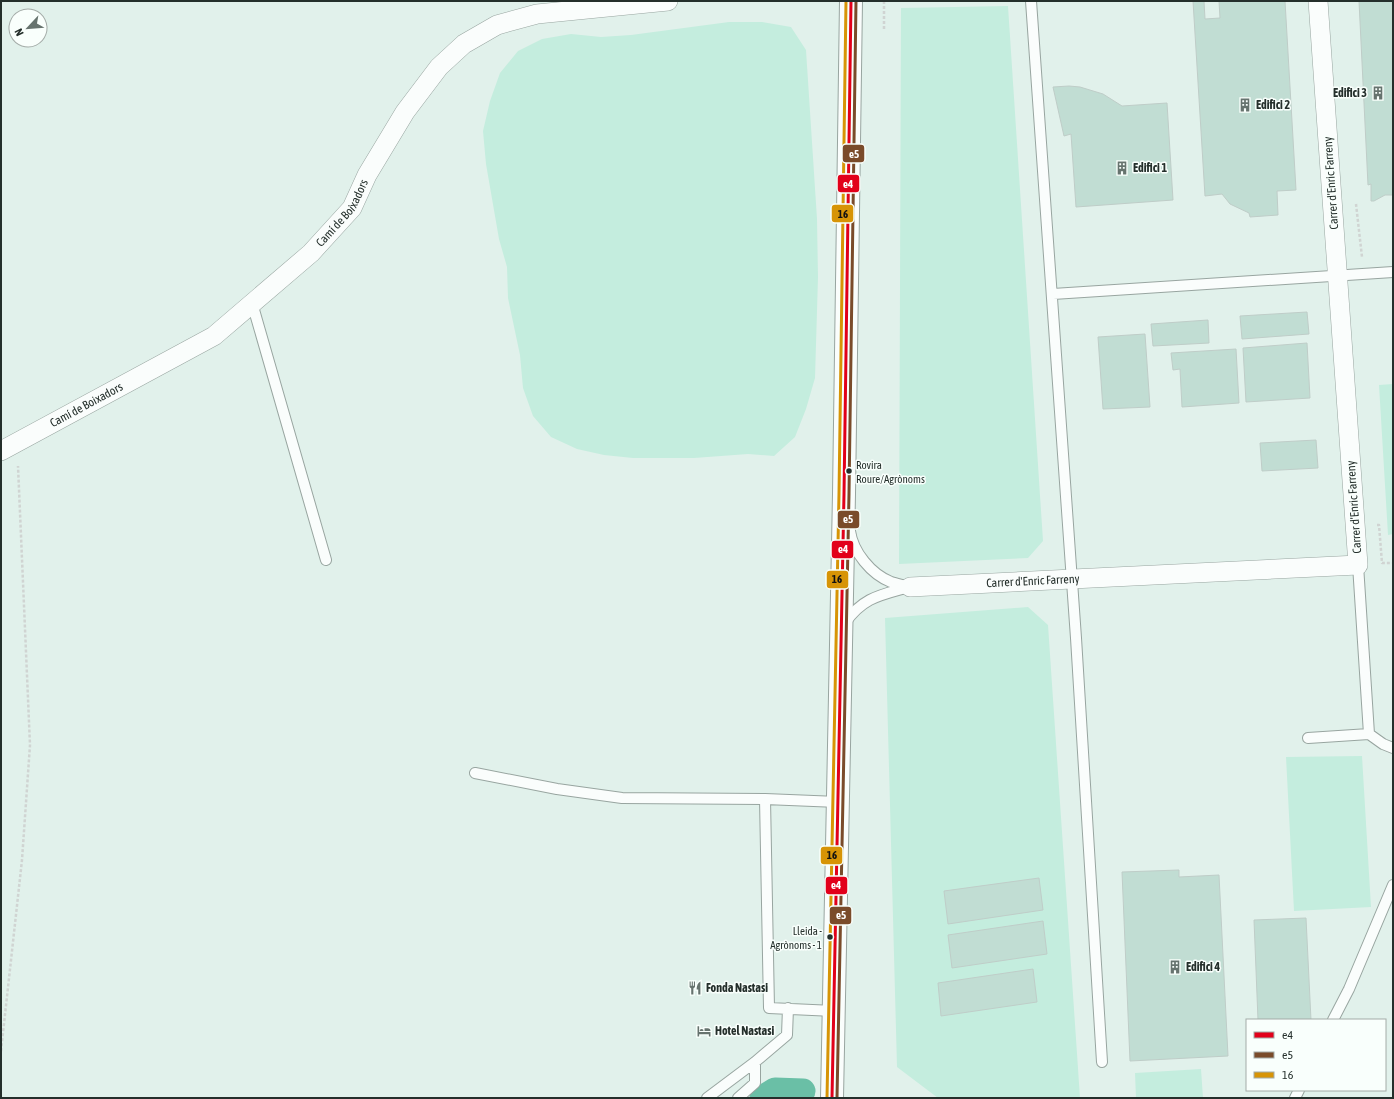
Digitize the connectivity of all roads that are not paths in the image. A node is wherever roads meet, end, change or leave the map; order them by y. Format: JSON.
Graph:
{"nodes":[{"id":1,"x":668,"y":1,"type":"edge"},
{"id":2,"x":851,"y":1,"type":"edge"},
{"id":3,"x":1031,"y":1,"type":"edge"},
{"id":4,"x":1318,"y":1,"type":"edge"},
{"id":5,"x":1393,"y":272,"type":"edge"},
{"id":6,"x":1338,"y":276,"type":"junction"},
{"id":7,"x":1053,"y":294,"type":"junction"},
{"id":8,"x":252,"y":303,"type":"junction"},
{"id":9,"x":6,"y":448,"type":"edge"},
{"id":10,"x":844,"y":494,"type":"junction"},
{"id":11,"x":326,"y":560,"type":"dead end"},
{"id":12,"x":1358,"y":565,"type":"junction"},
{"id":13,"x":1071,"y":578,"type":"junction"},
{"id":14,"x":910,"y":586,"type":"junction"},
{"id":15,"x":841,"y":629,"type":"junction"},
{"id":16,"x":1369,"y":734,"type":"junction"},
{"id":17,"x":1308,"y":738,"type":"dead end"},
{"id":18,"x":1393,"y":748,"type":"edge"},
{"id":19,"x":474,"y":773,"type":"dead end"},
{"id":20,"x":765,"y":800,"type":"junction"},
{"id":21,"x":838,"y":802,"type":"junction"},
{"id":22,"x":1393,"y":885,"type":"edge"},
{"id":23,"x":788,"y":1008,"type":"junction"},
{"id":24,"x":834,"y":1010,"type":"junction"},
{"id":25,"x":1334,"y":1019,"type":"edge"},
{"id":26,"x":755,"y":1062,"type":"junction"},
{"id":27,"x":1102,"y":1062,"type":"dead end"},
{"id":28,"x":707,"y":1098,"type":"edge"},
{"id":29,"x":738,"y":1098,"type":"edge"},
{"id":30,"x":832,"y":1098,"type":"edge"}],
"edges":[{"from":1,"to":8,"type":"street","name":"Camí de Boixadors"},
{"from":2,"to":10,"type":"main road"},
{"from":3,"to":7,"type":"lane"},
{"from":4,"to":6,"type":"street","name":"Carrer d'Enric Farreny"},
{"from":5,"to":6,"type":"lane"},
{"from":6,"to":7,"type":"lane"},
{"from":6,"to":12,"type":"street","name":"Carrer d'Enric Farreny"},
{"from":7,"to":13,"type":"lane"},
{"from":8,"to":9,"type":"street","name":"Camí de Boixadors"},
{"from":8,"to":11,"type":"lane"},
{"from":10,"to":14,"type":"lane"},
{"from":10,"to":15,"type":"main road"},
{"from":12,"to":13,"type":"street","name":"Carrer d'Enric Farreny"},
{"from":12,"to":16,"type":"lane"},
{"from":13,"to":14,"type":"street","name":"Carrer d'Enric Farreny"},
{"from":13,"to":27,"type":"lane"},
{"from":14,"to":15,"type":"lane"},
{"from":15,"to":21,"type":"main road"},
{"from":16,"to":17,"type":"lane"},
{"from":16,"to":18,"type":"lane"},
{"from":19,"to":20,"type":"lane"},
{"from":20,"to":21,"type":"lane"},
{"from":20,"to":23,"type":"lane"},
{"from":21,"to":24,"type":"main road"},
{"from":22,"to":25,"type":"lane"},
{"from":23,"to":24,"type":"lane"},
{"from":23,"to":26,"type":"lane"},
{"from":24,"to":30,"type":"main road"},
{"from":26,"to":28,"type":"lane"},
{"from":26,"to":29,"type":"lane"}]}
